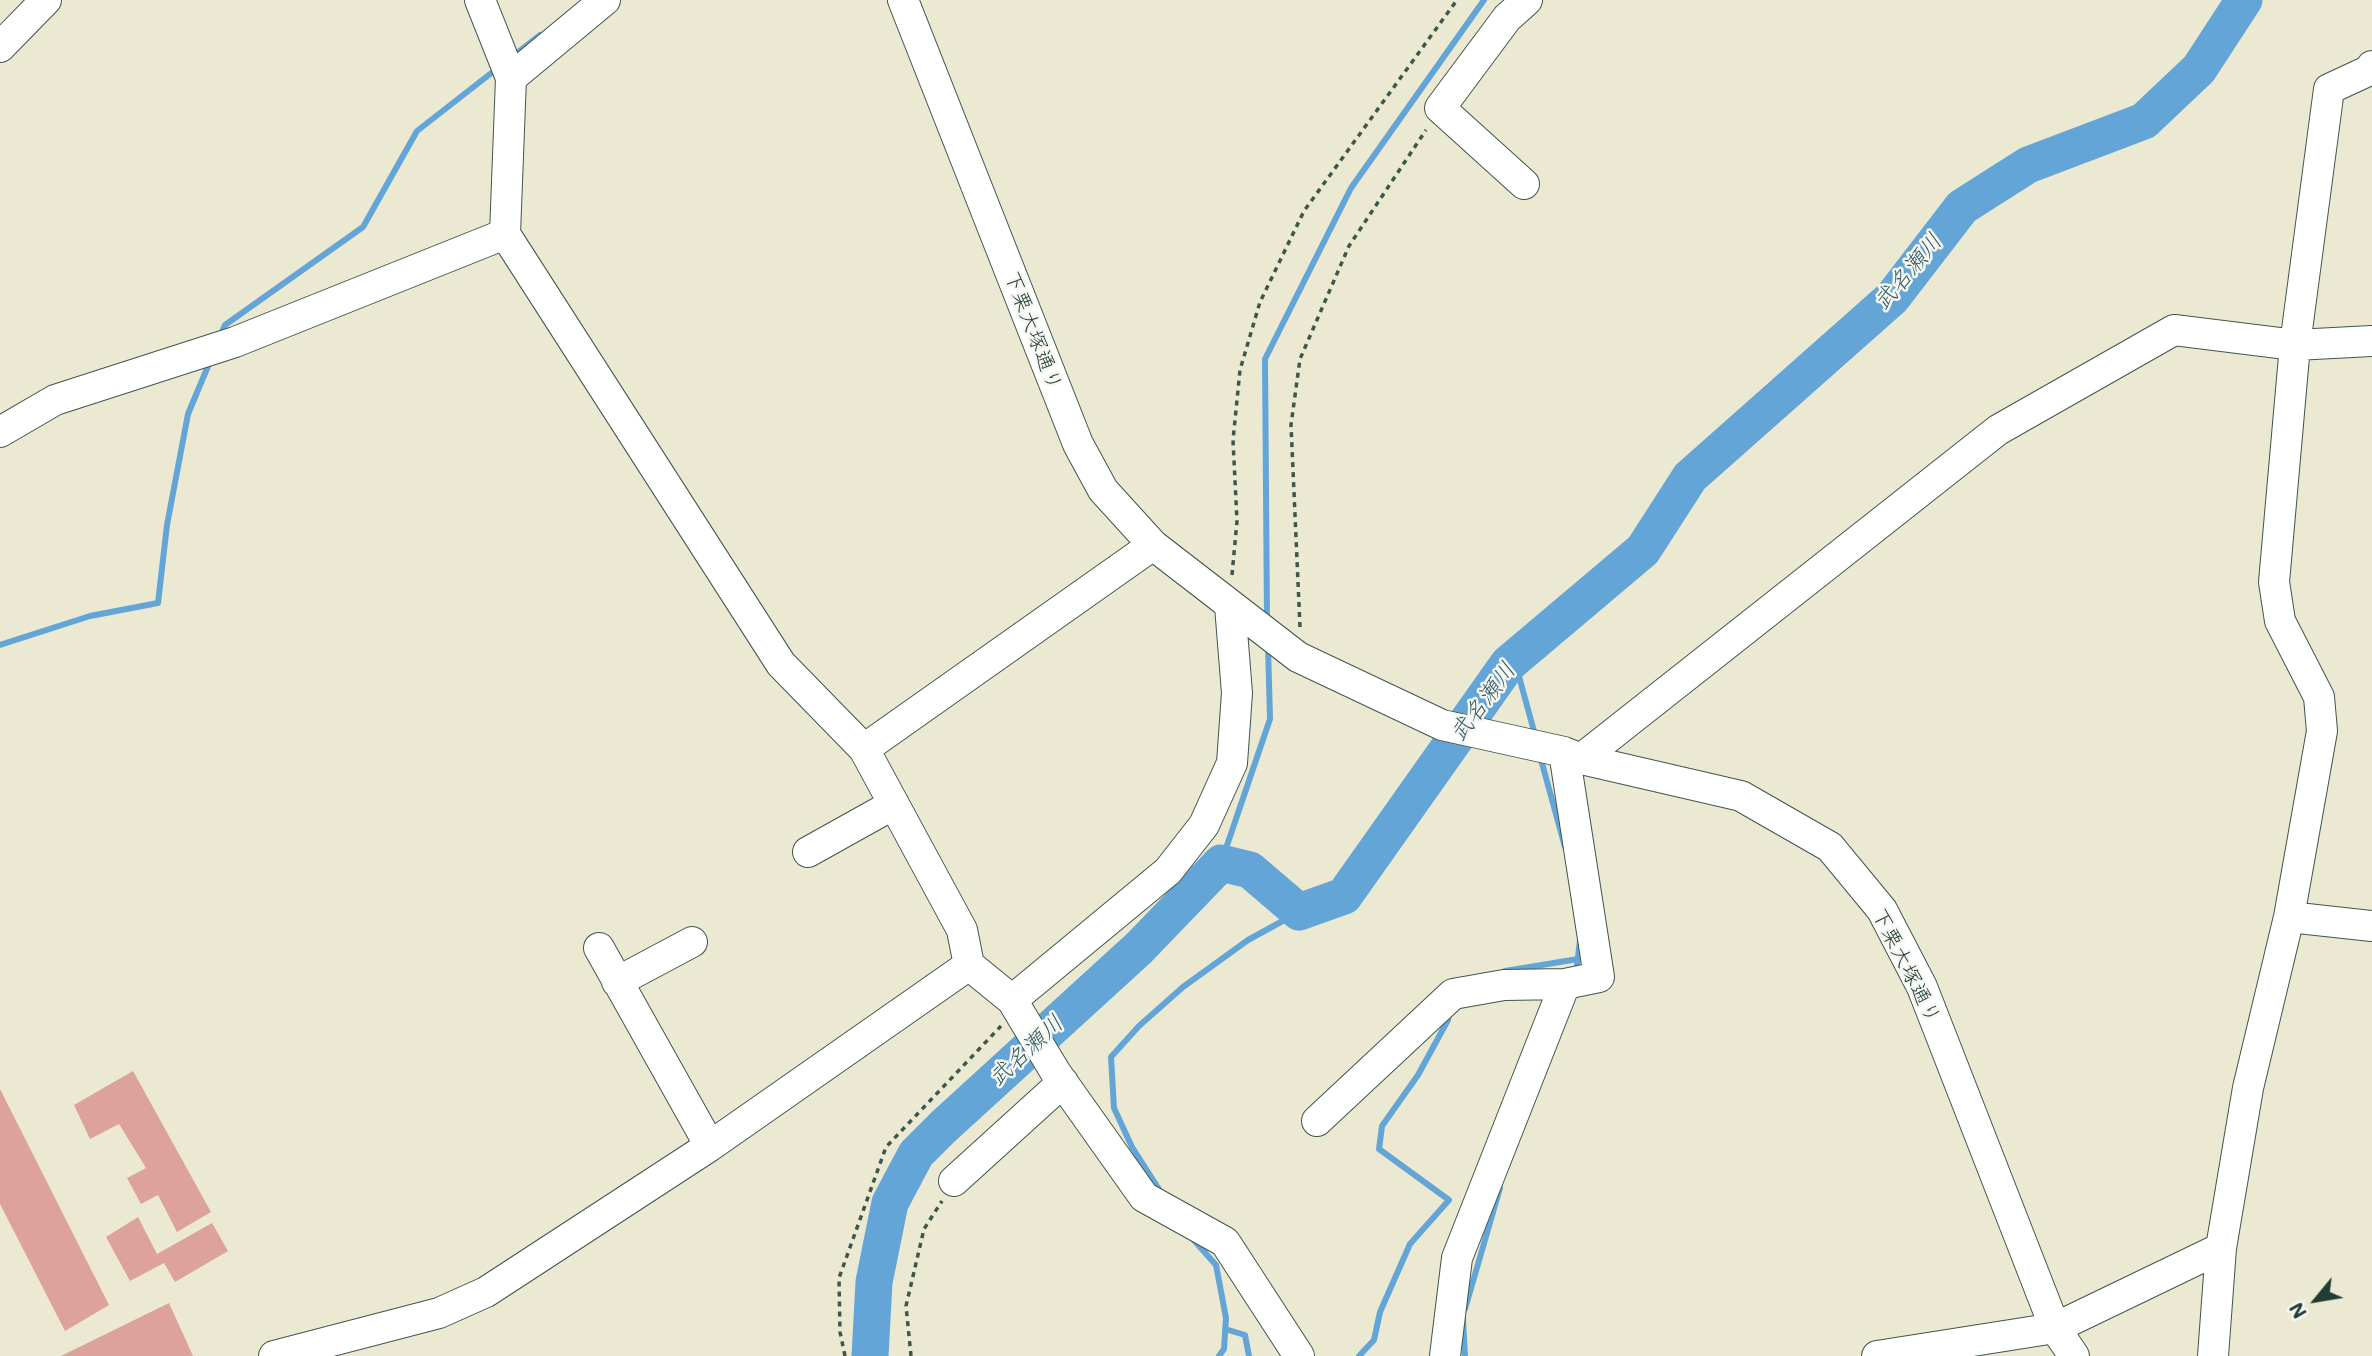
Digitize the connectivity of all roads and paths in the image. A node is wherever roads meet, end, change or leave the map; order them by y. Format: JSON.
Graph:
{"nodes":[{"id":1,"x":46,"y":0,"type":"edge"},
{"id":2,"x":480,"y":0,"type":"edge"},
{"id":3,"x":605,"y":0,"type":"edge"},
{"id":4,"x":903,"y":0,"type":"edge"},
{"id":5,"x":1457,"y":0,"type":"edge"},
{"id":6,"x":1527,"y":0,"type":"edge"},
{"id":7,"x":0,"y":47,"type":"edge"},
{"id":8,"x":2372,"y":66,"type":"edge"},
{"id":9,"x":511,"y":78,"type":"junction"},
{"id":10,"x":1440,"y":108,"type":"junction"},
{"id":11,"x":1524,"y":184,"type":"dead end"},
{"id":12,"x":505,"y":234,"type":"junction"},
{"id":13,"x":2372,"y":341,"type":"edge"},
{"id":14,"x":2295,"y":345,"type":"junction"},
{"id":15,"x":0,"y":432,"type":"edge"},
{"id":16,"x":1153,"y":545,"type":"junction"},
{"id":17,"x":1234,"y":609,"type":"junction"},
{"id":18,"x":1301,"y":659,"type":"junction"},
{"id":19,"x":864,"y":749,"type":"junction"},
{"id":20,"x":1572,"y":755,"type":"junction"},
{"id":21,"x":894,"y":804,"type":"junction"},
{"id":22,"x":808,"y":852,"type":"dead end"},
{"id":23,"x":2289,"y":917,"type":"junction"},
{"id":24,"x":2372,"y":926,"type":"edge"},
{"id":25,"x":692,"y":942,"type":"dead end"},
{"id":26,"x":599,"y":948,"type":"dead end"},
{"id":27,"x":969,"y":965,"type":"junction"},
{"id":28,"x":617,"y":982,"type":"junction"},
{"id":29,"x":1565,"y":984,"type":"junction"},
{"id":30,"x":1017,"y":1009,"type":"junction"},
{"id":31,"x":1060,"y":1077,"type":"junction"},
{"id":32,"x":1317,"y":1121,"type":"dead end"},
{"id":33,"x":710,"y":1146,"type":"junction"},
{"id":34,"x":954,"y":1181,"type":"joint"},
{"id":35,"x":2221,"y":1248,"type":"junction"},
{"id":36,"x":2055,"y":1328,"type":"junction"},
{"id":37,"x":274,"y":1356,"type":"edge"},
{"id":38,"x":845,"y":1356,"type":"edge"},
{"id":39,"x":911,"y":1356,"type":"edge"},
{"id":40,"x":1299,"y":1356,"type":"edge"},
{"id":41,"x":1445,"y":1356,"type":"edge"},
{"id":42,"x":1877,"y":1356,"type":"edge"},
{"id":43,"x":2074,"y":1356,"type":"edge"},
{"id":44,"x":2213,"y":1356,"type":"edge"}],
"edges":[{"from":1,"to":7,"type":"street"},
{"from":2,"to":9,"type":"street"},
{"from":3,"to":9,"type":"street"},
{"from":4,"to":16,"type":"street","name":"下栗大塚通り"},
{"from":5,"to":17,"type":"path"},
{"from":6,"to":10,"type":"street"},
{"from":8,"to":14,"type":"street"},
{"from":9,"to":12,"type":"street"},
{"from":10,"to":11,"type":"street"},
{"from":10,"to":18,"type":"path"},
{"from":12,"to":15,"type":"street"},
{"from":12,"to":19,"type":"street"},
{"from":13,"to":14,"type":"street"},
{"from":14,"to":20,"type":"street"},
{"from":14,"to":23,"type":"street"},
{"from":16,"to":17,"type":"street","name":"下栗大塚通り"},
{"from":16,"to":19,"type":"street"},
{"from":17,"to":18,"type":"street","name":"下栗大塚通り"},
{"from":17,"to":30,"type":"street"},
{"from":18,"to":20,"type":"street","name":"下栗大塚通り"},
{"from":19,"to":21,"type":"street"},
{"from":20,"to":29,"type":"street"},
{"from":20,"to":36,"type":"street","name":"下栗大塚通り"},
{"from":21,"to":22,"type":"street"},
{"from":21,"to":27,"type":"street"},
{"from":23,"to":24,"type":"street"},
{"from":23,"to":35,"type":"street"},
{"from":25,"to":28,"type":"street"},
{"from":26,"to":28,"type":"street"},
{"from":27,"to":30,"type":"street"},
{"from":27,"to":33,"type":"street"},
{"from":28,"to":33,"type":"street"},
{"from":29,"to":32,"type":"street"},
{"from":29,"to":41,"type":"street"},
{"from":30,"to":31,"type":"street"},
{"from":30,"to":38,"type":"path"},
{"from":31,"to":34,"type":"street"},
{"from":31,"to":40,"type":"street"},
{"from":33,"to":37,"type":"street"},
{"from":34,"to":39,"type":"path"},
{"from":35,"to":36,"type":"street"},
{"from":35,"to":44,"type":"street"},
{"from":36,"to":42,"type":"street"},
{"from":36,"to":43,"type":"street","name":"下栗大塚通り"}]}
